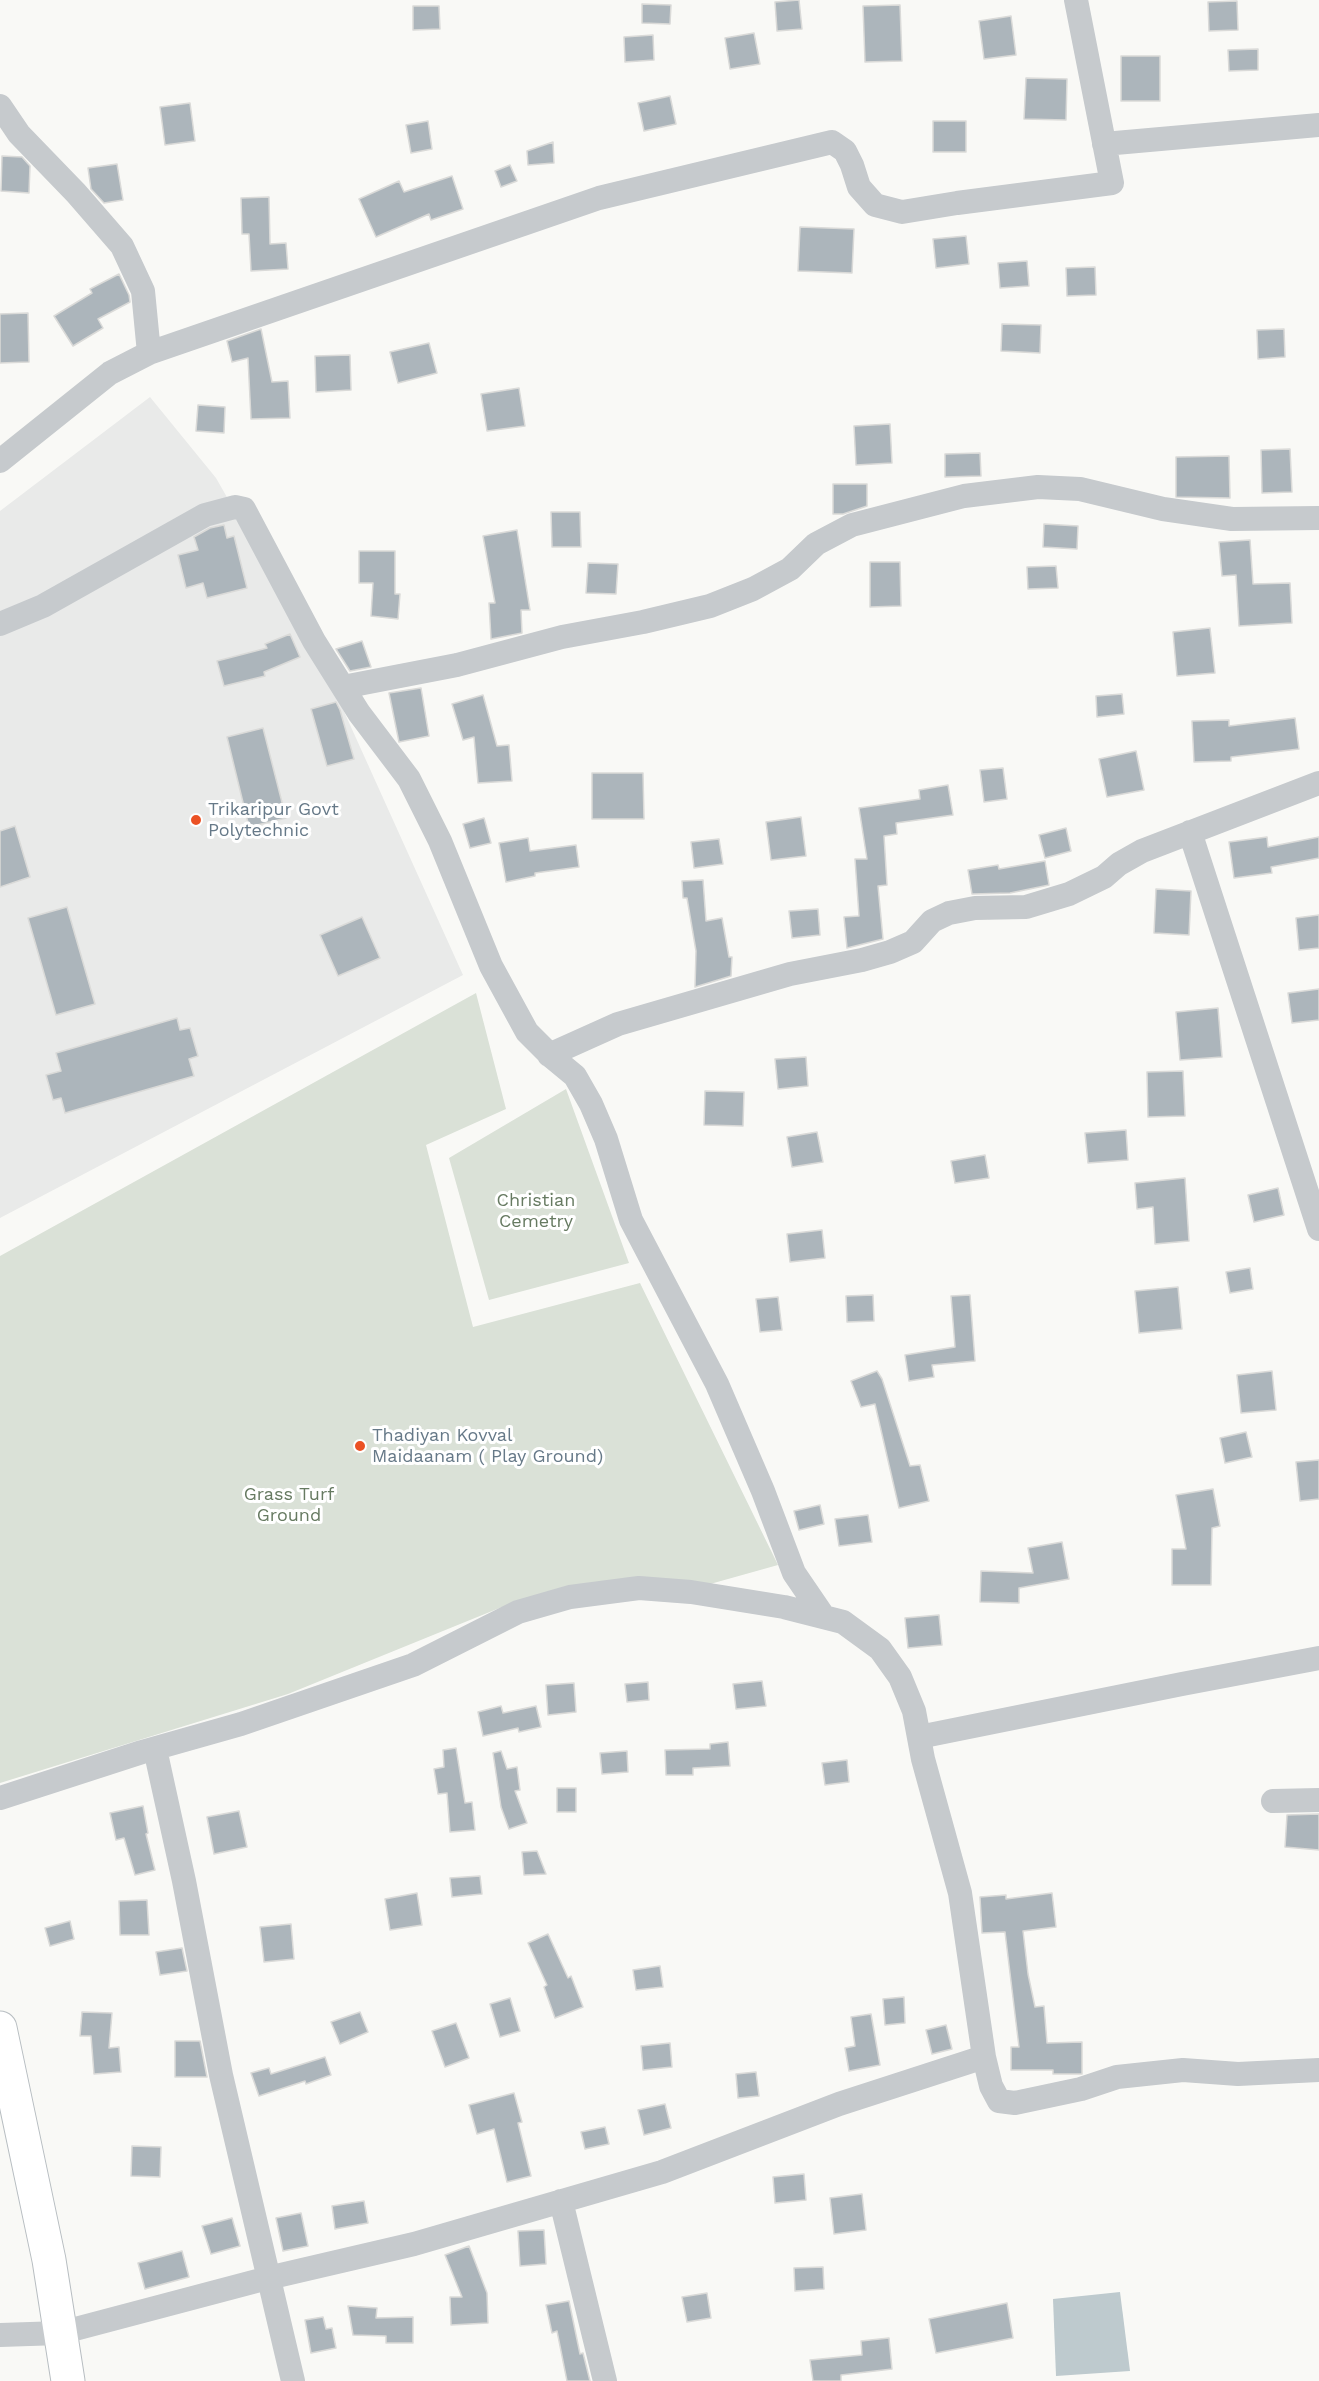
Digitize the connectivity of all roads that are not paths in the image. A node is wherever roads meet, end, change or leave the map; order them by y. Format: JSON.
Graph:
{"nodes":[{"id":1,"x":1076,"y":0,"type":"edge"},
{"id":2,"x":0,"y":106,"type":"edge"},
{"id":3,"x":1319,"y":125,"type":"edge"},
{"id":4,"x":9,"y":136,"type":"edge"},
{"id":5,"x":1104,"y":144,"type":"junction"},
{"id":6,"x":149,"y":353,"type":"junction"},
{"id":7,"x":0,"y":461,"type":"edge"},
{"id":8,"x":1319,"y":518,"type":"edge"},
{"id":9,"x":0,"y":624,"type":"edge"},
{"id":10,"x":343,"y":687,"type":"junction"},
{"id":11,"x":1319,"y":783,"type":"edge"},
{"id":12,"x":1190,"y":832,"type":"junction"},
{"id":13,"x":549,"y":1055,"type":"junction"},
{"id":14,"x":1319,"y":1229,"type":"edge"},
{"id":15,"x":824,"y":1617,"type":"junction"},
{"id":16,"x":1319,"y":1658,"type":"edge"},
{"id":17,"x":919,"y":1737,"type":"junction"},
{"id":18,"x":155,"y":1749,"type":"junction"},
{"id":19,"x":0,"y":1798,"type":"edge"},
{"id":20,"x":1319,"y":1800,"type":"edge"},
{"id":21,"x":1273,"y":1801,"type":"dead end"},
{"id":22,"x":0,"y":2028,"type":"edge"},
{"id":23,"x":984,"y":2057,"type":"junction"},
{"id":24,"x":1319,"y":2070,"type":"edge"},
{"id":25,"x":561,"y":2201,"type":"junction"},
{"id":26,"x":268,"y":2278,"type":"junction"},
{"id":27,"x":60,"y":2332,"type":"junction"},
{"id":28,"x":0,"y":2335,"type":"edge"},
{"id":29,"x":68,"y":2381,"type":"edge"},
{"id":30,"x":293,"y":2381,"type":"edge"},
{"id":31,"x":605,"y":2381,"type":"edge"}],
"edges":[{"from":1,"to":5,"type":"street"},
{"from":2,"to":4,"type":"street"},
{"from":3,"to":5,"type":"street"},
{"from":4,"to":6,"type":"street"},
{"from":5,"to":6,"type":"street"},
{"from":6,"to":7,"type":"street"},
{"from":8,"to":10,"type":"street"},
{"from":9,"to":10,"type":"street"},
{"from":10,"to":13,"type":"street"},
{"from":11,"to":12,"type":"street"},
{"from":12,"to":13,"type":"street"},
{"from":12,"to":14,"type":"street"},
{"from":13,"to":15,"type":"street"},
{"from":15,"to":17,"type":"street"},
{"from":15,"to":18,"type":"street"},
{"from":16,"to":17,"type":"street"},
{"from":17,"to":23,"type":"street"},
{"from":18,"to":19,"type":"street"},
{"from":18,"to":26,"type":"street"},
{"from":20,"to":21,"type":"street"},
{"from":22,"to":27,"type":"main road"},
{"from":23,"to":24,"type":"street"},
{"from":23,"to":25,"type":"street"},
{"from":25,"to":26,"type":"street"},
{"from":25,"to":31,"type":"street"},
{"from":26,"to":27,"type":"street"},
{"from":26,"to":30,"type":"street"},
{"from":27,"to":28,"type":"street"},
{"from":27,"to":29,"type":"main road"}]}
